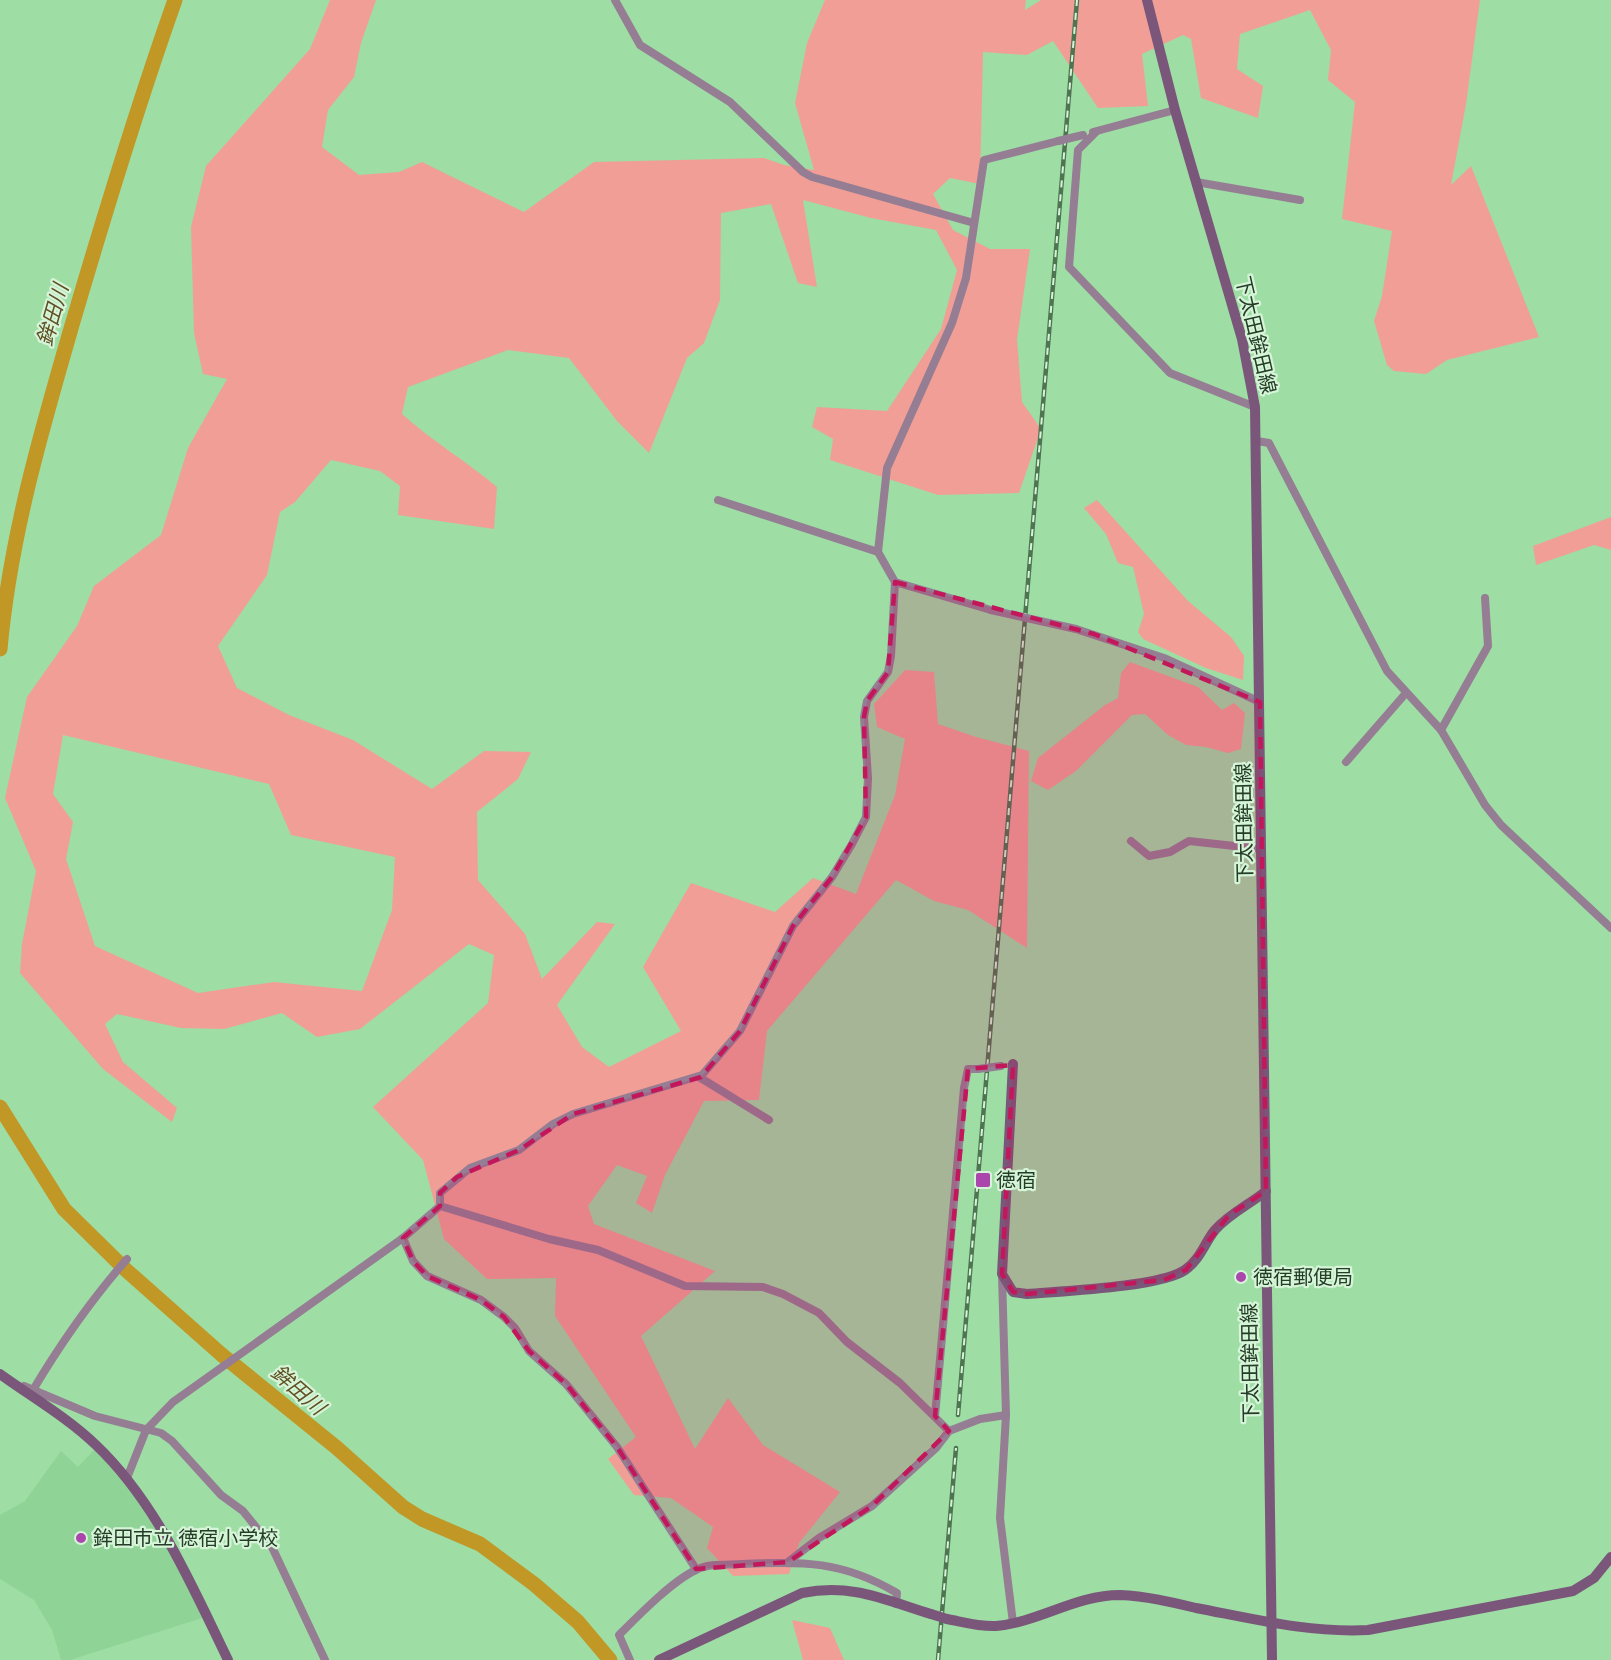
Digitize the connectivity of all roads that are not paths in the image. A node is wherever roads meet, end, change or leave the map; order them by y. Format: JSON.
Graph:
{"nodes":[{"id":1,"x":615,"y":0,"type":"edge"},
{"id":2,"x":1147,"y":0,"type":"edge"},
{"id":3,"x":1175,"y":110,"type":"junction"},
{"id":4,"x":1096,"y":132,"type":"junction"},
{"id":5,"x":1196,"y":182,"type":"junction"},
{"id":6,"x":1300,"y":200,"type":"dead end"},
{"id":7,"x":974,"y":223,"type":"junction"},
{"id":8,"x":1255,"y":407,"type":"junction"},
{"id":9,"x":1257,"y":441,"type":"junction"},
{"id":10,"x":718,"y":500,"type":"dead end"},
{"id":11,"x":878,"y":552,"type":"junction"},
{"id":12,"x":895,"y":582,"type":"junction"},
{"id":13,"x":1485,"y":598,"type":"dead end"},
{"id":14,"x":1406,"y":693,"type":"junction"},
{"id":15,"x":1260,"y":702,"type":"junction"},
{"id":16,"x":1441,"y":730,"type":"junction"},
{"id":17,"x":1346,"y":762,"type":"dead end"},
{"id":18,"x":1131,"y":841,"type":"dead end"},
{"id":19,"x":1262,"y":849,"type":"junction"},
{"id":20,"x":1611,"y":928,"type":"edge"},
{"id":21,"x":1013,"y":1064,"type":"joint"},
{"id":22,"x":699,"y":1077,"type":"junction"},
{"id":23,"x":769,"y":1120,"type":"dead end"},
{"id":24,"x":1266,"y":1191,"type":"junction"},
{"id":25,"x":440,"y":1206,"type":"junction"},
{"id":26,"x":403,"y":1238,"type":"junction"},
{"id":27,"x":127,"y":1259,"type":"dead end"},
{"id":28,"x":1002,"y":1274,"type":"junction"},
{"id":29,"x":4,"y":1377,"type":"edge"},
{"id":30,"x":33,"y":1390,"type":"junction"},
{"id":31,"x":1006,"y":1415,"type":"junction"},
{"id":32,"x":935,"y":1416,"type":"junction"},
{"id":33,"x":146,"y":1430,"type":"junction"},
{"id":34,"x":949,"y":1431,"type":"junction"},
{"id":35,"x":127,"y":1478,"type":"junction"},
{"id":36,"x":1611,"y":1557,"type":"edge"},
{"id":37,"x":788,"y":1562,"type":"junction"},
{"id":38,"x":696,"y":1569,"type":"junction"},
{"id":39,"x":896,"y":1604,"type":"junction"},
{"id":40,"x":1271,"y":1622,"type":"junction"},
{"id":41,"x":1013,"y":1623,"type":"junction"},
{"id":42,"x":228,"y":1660,"type":"edge"},
{"id":43,"x":325,"y":1660,"type":"edge"},
{"id":44,"x":630,"y":1660,"type":"edge"},
{"id":45,"x":659,"y":1660,"type":"edge"},
{"id":46,"x":1272,"y":1660,"type":"edge"}],
"edges":[{"from":1,"to":7,"type":"street"},
{"from":2,"to":3,"type":"street","name":"下太田鉾田線"},
{"from":3,"to":4,"type":"street"},
{"from":3,"to":5,"type":"street","name":"下太田鉾田線"},
{"from":4,"to":7,"type":"street","bridge":true},
{"from":4,"to":8,"type":"street"},
{"from":5,"to":6,"type":"street"},
{"from":5,"to":8,"type":"street","name":"下太田鉾田線"},
{"from":7,"to":11,"type":"street"},
{"from":8,"to":9,"type":"street","name":"下太田鉾田線"},
{"from":9,"to":14,"type":"street"},
{"from":9,"to":15,"type":"street","name":"下太田鉾田線"},
{"from":10,"to":11,"type":"street"},
{"from":11,"to":12,"type":"street"},
{"from":12,"to":15,"type":"street","bridge":true},
{"from":12,"to":22,"type":"street"},
{"from":13,"to":16,"type":"street"},
{"from":14,"to":16,"type":"street"},
{"from":14,"to":17,"type":"street"},
{"from":15,"to":19,"type":"street","name":"下太田鉾田線"},
{"from":16,"to":20,"type":"street"},
{"from":18,"to":19,"type":"street"},
{"from":19,"to":24,"type":"street","name":"下太田鉾田線"},
{"from":21,"to":28,"type":"street"},
{"from":21,"to":32,"type":"street","bridge":true},
{"from":22,"to":23,"type":"street"},
{"from":22,"to":25,"type":"street"},
{"from":24,"to":28,"type":"street"},
{"from":24,"to":40,"type":"street","name":"下太田鉾田線"},
{"from":25,"to":26,"type":"street"},
{"from":25,"to":32,"type":"street"},
{"from":26,"to":33,"type":"street"},
{"from":26,"to":38,"type":"street"},
{"from":27,"to":30,"type":"street"},
{"from":28,"to":31,"type":"street"},
{"from":29,"to":30,"type":"street"},
{"from":29,"to":35,"type":"street"},
{"from":30,"to":33,"type":"street"},
{"from":31,"to":34,"type":"street"},
{"from":31,"to":41,"type":"street"},
{"from":32,"to":34,"type":"street"},
{"from":33,"to":35,"type":"street"},
{"from":33,"to":43,"type":"street"},
{"from":34,"to":37,"type":"street"},
{"from":35,"to":42,"type":"street"},
{"from":36,"to":40,"type":"street"},
{"from":37,"to":38,"type":"street"},
{"from":37,"to":39,"type":"street"},
{"from":38,"to":44,"type":"street"},
{"from":39,"to":41,"type":"street","bridge":true},
{"from":39,"to":45,"type":"street"},
{"from":40,"to":41,"type":"street"},
{"from":40,"to":46,"type":"street","name":"下太田鉾田線"}]}
